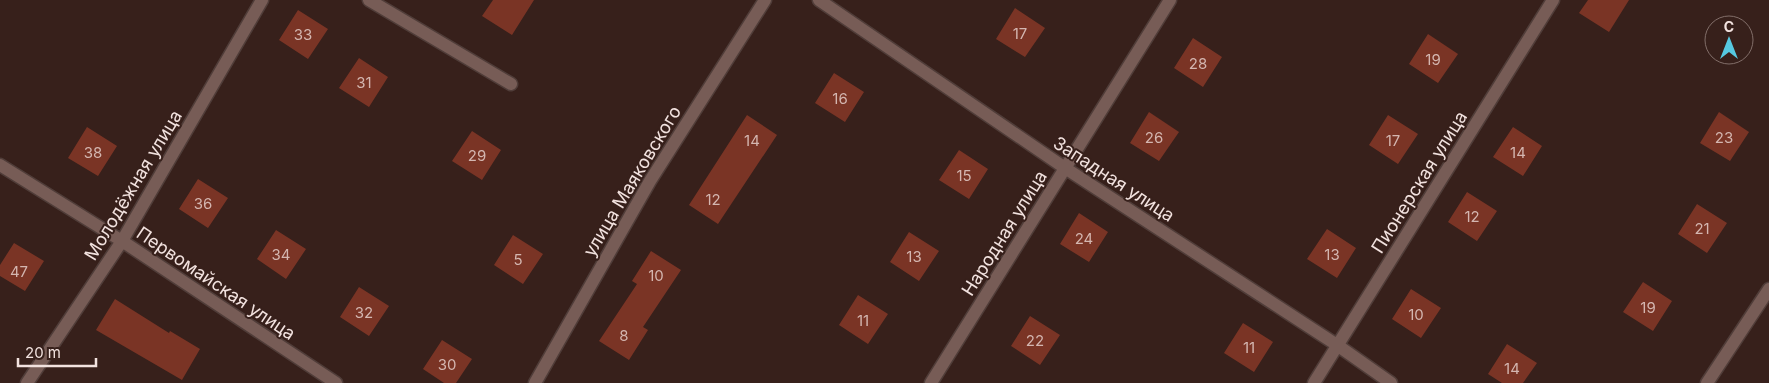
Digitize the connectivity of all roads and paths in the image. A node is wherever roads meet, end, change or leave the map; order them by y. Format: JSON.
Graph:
{"nodes":[{"id":1,"x":262,"y":0,"type":"edge"},
{"id":2,"x":369,"y":0,"type":"edge"},
{"id":3,"x":765,"y":0,"type":"edge"},
{"id":4,"x":819,"y":0,"type":"edge"},
{"id":5,"x":1170,"y":0,"type":"edge"},
{"id":6,"x":1553,"y":0,"type":"edge"},
{"id":7,"x":511,"y":84,"type":"dead end"},
{"id":8,"x":0,"y":165,"type":"edge"},
{"id":9,"x":1065,"y":168,"type":"junction"},
{"id":10,"x":122,"y":241,"type":"junction"},
{"id":11,"x":1769,"y":289,"type":"edge"},
{"id":12,"x":1337,"y":345,"type":"junction"},
{"id":13,"x":27,"y":383,"type":"edge"},
{"id":14,"x":336,"y":383,"type":"edge"},
{"id":15,"x":535,"y":383,"type":"edge"},
{"id":16,"x":931,"y":383,"type":"edge"},
{"id":17,"x":1314,"y":383,"type":"edge"},
{"id":18,"x":1391,"y":383,"type":"edge"},
{"id":19,"x":1707,"y":383,"type":"edge"}],
"edges":[{"from":1,"to":10,"type":"street","name":"Молодёжная улица"},
{"from":2,"to":7,"type":"street"},
{"from":3,"to":15,"type":"street","name":"улица Маяковского"},
{"from":4,"to":9,"type":"street","name":"Западная улица"},
{"from":5,"to":9,"type":"street","name":"Народная улица"},
{"from":6,"to":12,"type":"street","name":"Пионерская улица"},
{"from":8,"to":10,"type":"street","name":"Первомайская улица"},
{"from":9,"to":12,"type":"street","name":"Западная улица"},
{"from":9,"to":16,"type":"street","name":"Народная улица"},
{"from":10,"to":13,"type":"street","name":"Молодёжная улица"},
{"from":10,"to":14,"type":"street","name":"Первомайская улица"},
{"from":11,"to":19,"type":"street"},
{"from":12,"to":17,"type":"street","name":"Пионерская улица"},
{"from":12,"to":18,"type":"street","name":"Западная улица"}]}
